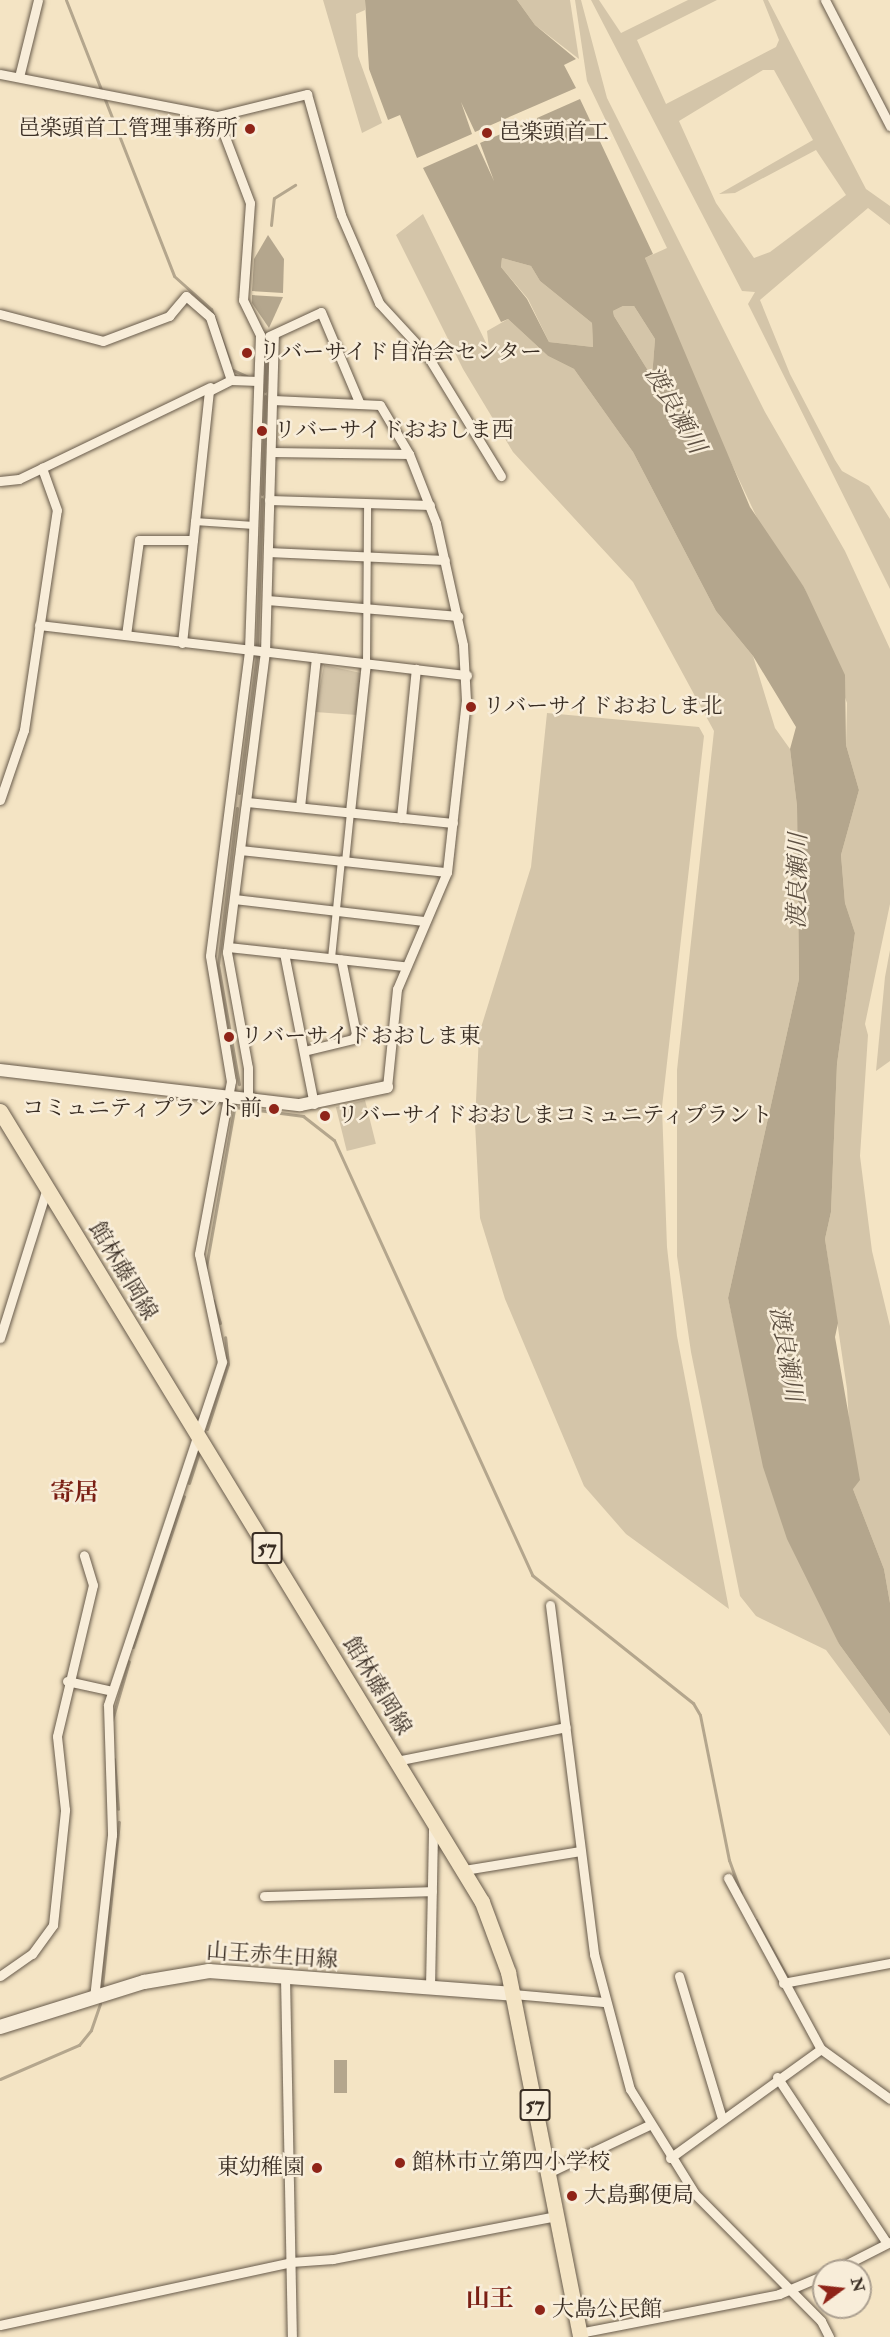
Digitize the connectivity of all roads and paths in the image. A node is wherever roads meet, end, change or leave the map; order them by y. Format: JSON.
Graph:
{"nodes":[{"id":1,"x":38,"y":0,"type":"edge"},
{"id":2,"x":825,"y":0,"type":"edge"},
{"id":3,"x":0,"y":74,"type":"edge"},
{"id":4,"x":19,"y":77,"type":"junction"},
{"id":5,"x":216,"y":116,"type":"junction"},
{"id":6,"x":890,"y":126,"type":"edge"},
{"id":7,"x":0,"y":314,"type":"edge"},
{"id":8,"x":260,"y":335,"type":"junction"},
{"id":9,"x":274,"y":336,"type":"junction"},
{"id":10,"x":231,"y":380,"type":"junction"},
{"id":11,"x":258,"y":381,"type":"junction"},
{"id":12,"x":210,"y":387,"type":"junction"},
{"id":13,"x":273,"y":400,"type":"junction"},
{"id":14,"x":359,"y":402,"type":"junction"},
{"id":15,"x":272,"y":452,"type":"junction"},
{"id":16,"x":409,"y":454,"type":"junction"},
{"id":17,"x":42,"y":468,"type":"junction"},
{"id":18,"x":501,"y":476,"type":"dead end"},
{"id":19,"x":0,"y":480,"type":"edge"},
{"id":20,"x":270,"y":500,"type":"junction"},
{"id":21,"x":367,"y":504,"type":"junction"},
{"id":22,"x":430,"y":506,"type":"junction"},
{"id":23,"x":194,"y":521,"type":"junction"},
{"id":24,"x":254,"y":525,"type":"junction"},
{"id":25,"x":193,"y":540,"type":"junction"},
{"id":26,"x":268,"y":552,"type":"junction"},
{"id":27,"x":369,"y":556,"type":"junction"},
{"id":28,"x":445,"y":560,"type":"junction"},
{"id":29,"x":267,"y":600,"type":"junction"},
{"id":30,"x":368,"y":609,"type":"junction"},
{"id":31,"x":458,"y":616,"type":"junction"},
{"id":32,"x":39,"y":625,"type":"junction"},
{"id":33,"x":126,"y":636,"type":"junction"},
{"id":34,"x":182,"y":643,"type":"junction"},
{"id":35,"x":249,"y":651,"type":"junction"},
{"id":36,"x":265,"y":653,"type":"junction"},
{"id":37,"x":316,"y":658,"type":"junction"},
{"id":38,"x":366,"y":663,"type":"junction"},
{"id":39,"x":416,"y":669,"type":"junction"},
{"id":40,"x":467,"y":675,"type":"junction"},
{"id":41,"x":0,"y":800,"type":"edge"},
{"id":42,"x":247,"y":802,"type":"junction"},
{"id":43,"x":300,"y":807,"type":"junction"},
{"id":44,"x":350,"y":812,"type":"junction"},
{"id":45,"x":401,"y":818,"type":"junction"},
{"id":46,"x":453,"y":824,"type":"junction"},
{"id":47,"x":240,"y":850,"type":"junction"},
{"id":48,"x":343,"y":861,"type":"junction"},
{"id":49,"x":447,"y":872,"type":"junction"},
{"id":50,"x":234,"y":899,"type":"junction"},
{"id":51,"x":336,"y":909,"type":"junction"},
{"id":52,"x":424,"y":921,"type":"junction"},
{"id":53,"x":228,"y":947,"type":"junction"},
{"id":54,"x":284,"y":953,"type":"junction"},
{"id":55,"x":336,"y":959,"type":"junction"},
{"id":56,"x":404,"y":966,"type":"junction"},
{"id":57,"x":304,"y":1051,"type":"junction"},
{"id":58,"x":0,"y":1070,"type":"edge"},
{"id":59,"x":387,"y":1087,"type":"joint"},
{"id":60,"x":229,"y":1097,"type":"junction"},
{"id":61,"x":248,"y":1100,"type":"junction"},
{"id":62,"x":314,"y":1104,"type":"junction"},
{"id":63,"x":0,"y":1111,"type":"edge"},
{"id":64,"x":47,"y":1188,"type":"junction"},
{"id":65,"x":0,"y":1338,"type":"edge"},
{"id":66,"x":197,"y":1434,"type":"junction"},
{"id":67,"x":84,"y":1555,"type":"dead end"},
{"id":68,"x":550,"y":1605,"type":"dead end"},
{"id":69,"x":67,"y":1681,"type":"junction"},
{"id":70,"x":112,"y":1691,"type":"junction"},
{"id":71,"x":566,"y":1727,"type":"junction"},
{"id":72,"x":396,"y":1761,"type":"junction"},
{"id":73,"x":433,"y":1820,"type":"junction"},
{"id":74,"x":580,"y":1851,"type":"junction"},
{"id":75,"x":464,"y":1870,"type":"junction"},
{"id":76,"x":728,"y":1878,"type":"dead end"},
{"id":77,"x":432,"y":1891,"type":"junction"},
{"id":78,"x":264,"y":1896,"type":"dead end"},
{"id":79,"x":890,"y":1963,"type":"edge"},
{"id":80,"x":0,"y":1976,"type":"edge"},
{"id":81,"x":679,"y":1976,"type":"dead end"},
{"id":82,"x":285,"y":1977,"type":"junction"},
{"id":83,"x":783,"y":1983,"type":"junction"},
{"id":84,"x":430,"y":1988,"type":"junction"},
{"id":85,"x":513,"y":1994,"type":"junction"},
{"id":86,"x":94,"y":1997,"type":"junction"},
{"id":87,"x":604,"y":2002,"type":"junction"},
{"id":88,"x":0,"y":2027,"type":"edge"},
{"id":89,"x":821,"y":2049,"type":"junction"},
{"id":90,"x":777,"y":2078,"type":"junction"},
{"id":91,"x":890,"y":2099,"type":"edge"},
{"id":92,"x":722,"y":2118,"type":"junction"},
{"id":93,"x":651,"y":2124,"type":"junction"},
{"id":94,"x":670,"y":2158,"type":"junction"},
{"id":95,"x":548,"y":2173,"type":"junction"},
{"id":96,"x":556,"y":2216,"type":"junction"},
{"id":97,"x":888,"y":2243,"type":"edge"},
{"id":98,"x":856,"y":2259,"type":"edge"},
{"id":99,"x":291,"y":2262,"type":"junction"},
{"id":100,"x":812,"y":2281,"type":"edge"},
{"id":101,"x":791,"y":2291,"type":"junction"},
{"id":102,"x":0,"y":2325,"type":"edge"},
{"id":103,"x":580,"y":2335,"type":"edge"},
{"id":104,"x":292,"y":2337,"type":"edge"},
{"id":105,"x":829,"y":2337,"type":"edge"}],
"edges":[{"from":1,"to":4,"type":"street"},
{"from":2,"to":6,"type":"street"},
{"from":3,"to":4,"type":"street"},
{"from":4,"to":5,"type":"street"},
{"from":5,"to":8,"type":"street"},
{"from":5,"to":18,"type":"street"},
{"from":7,"to":10,"type":"street"},
{"from":8,"to":9,"type":"street"},
{"from":8,"to":11,"type":"street"},
{"from":9,"to":13,"type":"street"},
{"from":9,"to":14,"type":"street"},
{"from":10,"to":11,"type":"street"},
{"from":10,"to":12,"type":"street"},
{"from":11,"to":24,"type":"street"},
{"from":12,"to":17,"type":"street"},
{"from":12,"to":23,"type":"street"},
{"from":13,"to":14,"type":"street"},
{"from":13,"to":15,"type":"street"},
{"from":14,"to":16,"type":"street"},
{"from":15,"to":16,"type":"street"},
{"from":15,"to":20,"type":"street"},
{"from":16,"to":22,"type":"street"},
{"from":17,"to":19,"type":"street"},
{"from":17,"to":32,"type":"street"},
{"from":20,"to":21,"type":"street"},
{"from":20,"to":26,"type":"street"},
{"from":21,"to":22,"type":"street"},
{"from":21,"to":27,"type":"street"},
{"from":22,"to":28,"type":"street"},
{"from":23,"to":24,"type":"street"},
{"from":23,"to":25,"type":"street"},
{"from":24,"to":35,"type":"street"},
{"from":25,"to":33,"type":"street"},
{"from":25,"to":34,"type":"street"},
{"from":26,"to":27,"type":"street"},
{"from":26,"to":29,"type":"street"},
{"from":27,"to":28,"type":"street"},
{"from":27,"to":30,"type":"street"},
{"from":28,"to":31,"type":"street"},
{"from":29,"to":30,"type":"street"},
{"from":29,"to":36,"type":"street"},
{"from":30,"to":31,"type":"street"},
{"from":30,"to":38,"type":"street"},
{"from":31,"to":40,"type":"street"},
{"from":32,"to":33,"type":"street"},
{"from":32,"to":41,"type":"street"},
{"from":33,"to":34,"type":"street"},
{"from":34,"to":35,"type":"street"},
{"from":35,"to":36,"type":"street"},
{"from":35,"to":60,"type":"street"},
{"from":36,"to":37,"type":"street"},
{"from":36,"to":42,"type":"street"},
{"from":37,"to":38,"type":"street"},
{"from":37,"to":43,"type":"street"},
{"from":38,"to":39,"type":"street"},
{"from":38,"to":44,"type":"street"},
{"from":39,"to":40,"type":"street"},
{"from":39,"to":45,"type":"street"},
{"from":40,"to":46,"type":"street"},
{"from":42,"to":43,"type":"street"},
{"from":42,"to":47,"type":"street"},
{"from":43,"to":44,"type":"street"},
{"from":44,"to":45,"type":"street"},
{"from":44,"to":48,"type":"street"},
{"from":45,"to":46,"type":"street"},
{"from":46,"to":49,"type":"street"},
{"from":47,"to":48,"type":"street"},
{"from":47,"to":50,"type":"street"},
{"from":48,"to":49,"type":"street"},
{"from":48,"to":51,"type":"street"},
{"from":49,"to":52,"type":"street"},
{"from":50,"to":51,"type":"street"},
{"from":50,"to":53,"type":"street"},
{"from":51,"to":52,"type":"street"},
{"from":51,"to":55,"type":"street"},
{"from":52,"to":56,"type":"street"},
{"from":53,"to":54,"type":"street"},
{"from":53,"to":61,"type":"street"},
{"from":54,"to":55,"type":"street"},
{"from":54,"to":57,"type":"street"},
{"from":55,"to":56,"type":"street"},
{"from":55,"to":57,"type":"street"},
{"from":56,"to":59,"type":"street"},
{"from":57,"to":62,"type":"street"},
{"from":58,"to":60,"type":"street"},
{"from":59,"to":62,"type":"street"},
{"from":60,"to":61,"type":"street"},
{"from":60,"to":66,"type":"street"},
{"from":61,"to":62,"type":"street"},
{"from":63,"to":64,"type":"main road","name":"館林藤岡線","number":"57"},
{"from":64,"to":65,"type":"street"},
{"from":64,"to":66,"type":"main road","name":"館林藤岡線","number":"57"},
{"from":66,"to":70,"type":"street"},
{"from":66,"to":72,"type":"main road","name":"館林藤岡線","number":"57"},
{"from":67,"to":69,"type":"street"},
{"from":68,"to":71,"type":"street"},
{"from":69,"to":70,"type":"street"},
{"from":69,"to":80,"type":"street"},
{"from":70,"to":86,"type":"street"},
{"from":71,"to":72,"type":"street"},
{"from":71,"to":74,"type":"street"},
{"from":72,"to":73,"type":"main road","name":"館林藤岡線","number":"57"},
{"from":73,"to":75,"type":"main road","name":"館林藤岡線","number":"57"},
{"from":73,"to":77,"type":"street"},
{"from":74,"to":75,"type":"street"},
{"from":74,"to":87,"type":"street"},
{"from":75,"to":85,"type":"main road","name":"館林藤岡線","number":"57"},
{"from":76,"to":83,"type":"street"},
{"from":77,"to":78,"type":"street"},
{"from":77,"to":84,"type":"street"},
{"from":79,"to":83,"type":"street"},
{"from":81,"to":92,"type":"street"},
{"from":82,"to":84,"type":"main road","name":"山王赤生田線"},
{"from":82,"to":86,"type":"main road","name":"山王赤生田線"},
{"from":82,"to":99,"type":"street"},
{"from":83,"to":89,"type":"street"},
{"from":84,"to":85,"type":"main road","name":"山王赤生田線"},
{"from":85,"to":87,"type":"street"},
{"from":85,"to":95,"type":"main road","name":"館林藤岡線","number":"57"},
{"from":86,"to":88,"type":"main road","name":"山王赤生田線"},
{"from":87,"to":93,"type":"street"},
{"from":89,"to":90,"type":"street"},
{"from":89,"to":91,"type":"street"},
{"from":90,"to":92,"type":"street"},
{"from":90,"to":97,"type":"street"},
{"from":92,"to":94,"type":"street"},
{"from":93,"to":94,"type":"street"},
{"from":93,"to":95,"type":"street"},
{"from":94,"to":101,"type":"street"},
{"from":95,"to":96,"type":"main road","name":"館林藤岡線","number":"57"},
{"from":96,"to":99,"type":"street"},
{"from":96,"to":103,"type":"main road","name":"館林藤岡線","number":"57"},
{"from":97,"to":98,"type":"street"},
{"from":99,"to":102,"type":"street"},
{"from":99,"to":104,"type":"street"},
{"from":100,"to":101,"type":"street"},
{"from":101,"to":103,"type":"street"},
{"from":101,"to":105,"type":"street"}]}
